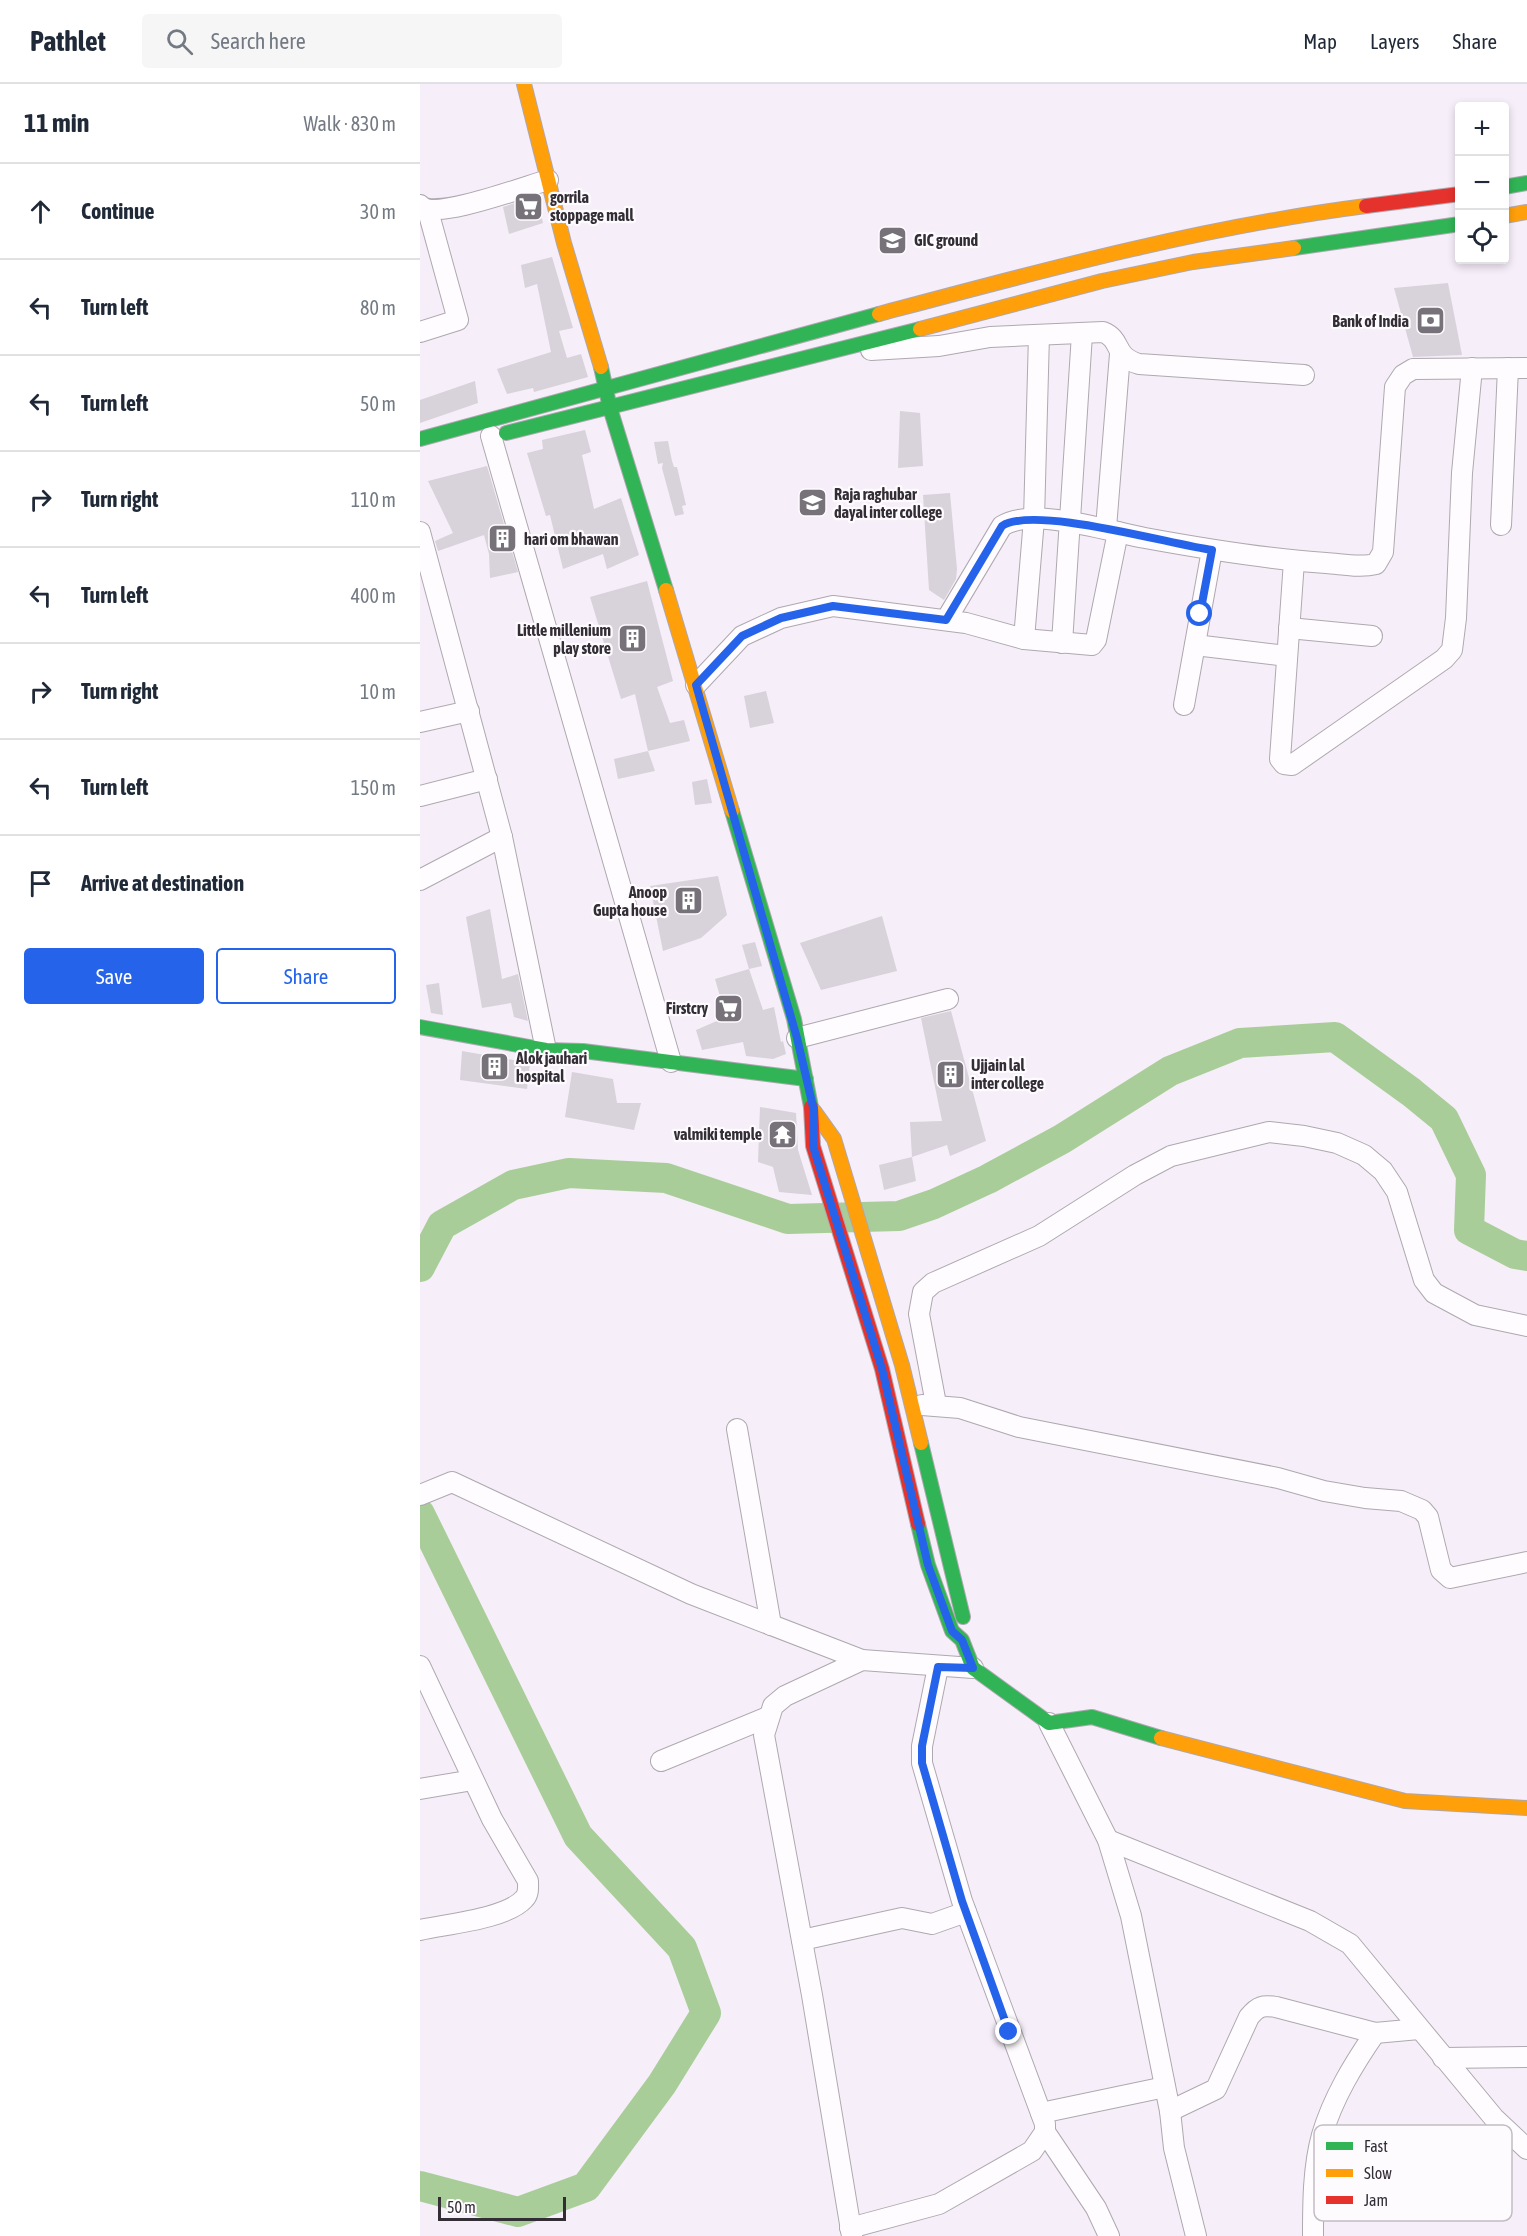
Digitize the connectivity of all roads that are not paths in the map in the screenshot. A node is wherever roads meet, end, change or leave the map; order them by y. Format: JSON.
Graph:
{"nodes":[{"id":1,"x":524,"y":84,"type":"edge"},
{"id":2,"x":548,"y":180,"type":"junction"},
{"id":3,"x":1527,"y":183,"type":"edge"},
{"id":4,"x":1509,"y":186,"type":"edge"},
{"id":5,"x":1455,"y":195,"type":"edge"},
{"id":6,"x":424,"y":208,"type":"edge"},
{"id":7,"x":1527,"y":212,"type":"edge"},
{"id":8,"x":1509,"y":215,"type":"edge"},
{"id":9,"x":1455,"y":225,"type":"edge"},
{"id":10,"x":420,"y":332,"type":"edge"},
{"id":11,"x":1082,"y":334,"type":"junction"},
{"id":12,"x":1039,"y":335,"type":"junction"},
{"id":13,"x":835,"y":351,"type":"junction"},
{"id":14,"x":1120,"y":354,"type":"junction"},
{"id":15,"x":1472,"y":368,"type":"junction"},
{"id":16,"x":1517,"y":368,"type":"edge"},
{"id":17,"x":1304,"y":375,"type":"dead end"},
{"id":18,"x":608,"y":386,"type":"junction"},
{"id":19,"x":610,"y":408,"type":"junction"},
{"id":20,"x":486,"y":438,"type":"joint"},
{"id":21,"x":420,"y":439,"type":"edge"},
{"id":22,"x":1034,"y":519,"type":"junction"},
{"id":23,"x":1070,"y":523,"type":"junction"},
{"id":24,"x":1502,"y":525,"type":"dead end"},
{"id":25,"x":1112,"y":530,"type":"junction"},
{"id":26,"x":420,"y":532,"type":"edge"},
{"id":27,"x":1212,"y":550,"type":"junction"},
{"id":28,"x":1294,"y":561,"type":"junction"},
{"id":29,"x":946,"y":620,"type":"junction"},
{"id":30,"x":1289,"y":628,"type":"junction"},
{"id":31,"x":1372,"y":636,"type":"dead end"},
{"id":32,"x":1024,"y":639,"type":"junction"},
{"id":33,"x":1062,"y":643,"type":"junction"},
{"id":34,"x":1195,"y":645,"type":"junction"},
{"id":35,"x":1287,"y":656,"type":"junction"},
{"id":36,"x":696,"y":685,"type":"junction"},
{"id":37,"x":1184,"y":705,"type":"dead end"},
{"id":38,"x":469,"y":711,"type":"junction"},
{"id":39,"x":420,"y":722,"type":"edge"},
{"id":40,"x":487,"y":779,"type":"junction"},
{"id":41,"x":420,"y":796,"type":"edge"},
{"id":42,"x":502,"y":837,"type":"junction"},
{"id":43,"x":420,"y":880,"type":"edge"},
{"id":44,"x":948,"y":999,"type":"dead end"},
{"id":45,"x":420,"y":1027,"type":"edge"},
{"id":46,"x":797,"y":1038,"type":"junction"},
{"id":47,"x":546,"y":1050,"type":"junction"},
{"id":48,"x":671,"y":1062,"type":"junction"},
{"id":49,"x":806,"y":1079,"type":"junction"},
{"id":50,"x":814,"y":1111,"type":"junction"},
{"id":51,"x":1527,"y":1326,"type":"edge"},
{"id":52,"x":936,"y":1404,"type":"junction"},
{"id":53,"x":910,"y":1406,"type":"junction"},
{"id":54,"x":737,"y":1429,"type":"dead end"},
{"id":55,"x":420,"y":1495,"type":"edge"},
{"id":56,"x":1527,"y":1562,"type":"edge"},
{"id":57,"x":771,"y":1625,"type":"junction"},
{"id":58,"x":962,"y":1640,"type":"junction"},
{"id":59,"x":862,"y":1660,"type":"junction"},
{"id":60,"x":420,"y":1666,"type":"edge"},
{"id":61,"x":938,"y":1667,"type":"junction"},
{"id":62,"x":973,"y":1668,"type":"junction"},
{"id":63,"x":768,"y":1717,"type":"junction"},
{"id":64,"x":1049,"y":1723,"type":"junction"},
{"id":65,"x":661,"y":1761,"type":"dead end"},
{"id":66,"x":473,"y":1780,"type":"junction"},
{"id":67,"x":420,"y":1789,"type":"edge"},
{"id":68,"x":1527,"y":1808,"type":"edge"},
{"id":69,"x":1108,"y":1840,"type":"junction"},
{"id":70,"x":966,"y":1912,"type":"junction"},
{"id":71,"x":420,"y":1930,"type":"edge"},
{"id":72,"x":802,"y":1940,"type":"junction"},
{"id":73,"x":1419,"y":2029,"type":"junction"},
{"id":74,"x":1375,"y":2033,"type":"junction"},
{"id":75,"x":1527,"y":2057,"type":"edge"},
{"id":76,"x":1443,"y":2058,"type":"junction"},
{"id":77,"x":1165,"y":2087,"type":"junction"},
{"id":78,"x":1170,"y":2111,"type":"junction"},
{"id":79,"x":1043,"y":2122,"type":"junction"},
{"id":80,"x":1327,"y":2125,"type":"edge"},
{"id":81,"x":1501,"y":2125,"type":"edge"},
{"id":82,"x":1512,"y":2135,"type":"edge"},
{"id":83,"x":1527,"y":2149,"type":"edge"},
{"id":84,"x":1314,"y":2191,"type":"edge"},
{"id":85,"x":851,"y":2232,"type":"edge"},
{"id":86,"x":1109,"y":2236,"type":"edge"},
{"id":87,"x":1196,"y":2236,"type":"edge"},
{"id":88,"x":1313,"y":2236,"type":"edge"}],
"edges":[{"from":1,"to":2,"type":"street"},
{"from":2,"to":6,"type":"street"},
{"from":2,"to":18,"type":"street"},
{"from":3,"to":4,"type":"street"},
{"from":5,"to":18,"type":"street"},
{"from":6,"to":10,"type":"street"},
{"from":7,"to":8,"type":"street"},
{"from":9,"to":13,"type":"street"},
{"from":11,"to":12,"type":"street"},
{"from":11,"to":14,"type":"street"},
{"from":11,"to":23,"type":"street"},
{"from":12,"to":13,"type":"street"},
{"from":12,"to":22,"type":"street"},
{"from":13,"to":19,"type":"street"},
{"from":14,"to":17,"type":"street"},
{"from":14,"to":25,"type":"street"},
{"from":15,"to":16,"type":"street"},
{"from":15,"to":28,"type":"street"},
{"from":15,"to":35,"type":"street"},
{"from":16,"to":24,"type":"street"},
{"from":18,"to":19,"type":"street"},
{"from":18,"to":21,"type":"street"},
{"from":19,"to":20,"type":"street"},
{"from":19,"to":36,"type":"street"},
{"from":20,"to":48,"type":"street"},
{"from":22,"to":23,"type":"street"},
{"from":22,"to":29,"type":"street"},
{"from":22,"to":32,"type":"street"},
{"from":23,"to":25,"type":"street"},
{"from":23,"to":33,"type":"street"},
{"from":25,"to":27,"type":"street"},
{"from":25,"to":33,"type":"street"},
{"from":26,"to":38,"type":"street"},
{"from":27,"to":28,"type":"street"},
{"from":27,"to":34,"type":"street"},
{"from":28,"to":30,"type":"street"},
{"from":29,"to":32,"type":"street"},
{"from":29,"to":36,"type":"street"},
{"from":30,"to":31,"type":"street"},
{"from":30,"to":35,"type":"street"},
{"from":32,"to":33,"type":"street"},
{"from":34,"to":35,"type":"street"},
{"from":34,"to":37,"type":"street"},
{"from":36,"to":46,"type":"street"},
{"from":38,"to":39,"type":"street"},
{"from":38,"to":40,"type":"street"},
{"from":40,"to":41,"type":"street"},
{"from":40,"to":42,"type":"street"},
{"from":42,"to":43,"type":"street"},
{"from":42,"to":47,"type":"street"},
{"from":44,"to":46,"type":"street"},
{"from":45,"to":47,"type":"street"},
{"from":46,"to":49,"type":"street"},
{"from":47,"to":48,"type":"street"},
{"from":48,"to":49,"type":"street"},
{"from":49,"to":50,"type":"street"},
{"from":50,"to":53,"type":"street"},
{"from":50,"to":58,"type":"street"},
{"from":51,"to":52,"type":"street"},
{"from":52,"to":53,"type":"street"},
{"from":52,"to":56,"type":"street"},
{"from":53,"to":58,"type":"street"},
{"from":54,"to":57,"type":"street"},
{"from":55,"to":57,"type":"street"},
{"from":57,"to":59,"type":"street"},
{"from":58,"to":62,"type":"street"},
{"from":59,"to":61,"type":"street"},
{"from":59,"to":63,"type":"street"},
{"from":60,"to":66,"type":"street"},
{"from":61,"to":62,"type":"street"},
{"from":61,"to":70,"type":"street"},
{"from":62,"to":64,"type":"street"},
{"from":63,"to":65,"type":"street"},
{"from":63,"to":72,"type":"street"},
{"from":64,"to":68,"type":"street"},
{"from":64,"to":69,"type":"street"},
{"from":66,"to":67,"type":"street"},
{"from":66,"to":71,"type":"street"},
{"from":69,"to":73,"type":"street"},
{"from":69,"to":77,"type":"street"},
{"from":70,"to":72,"type":"street"},
{"from":70,"to":79,"type":"street"},
{"from":72,"to":85,"type":"street"},
{"from":73,"to":74,"type":"street"},
{"from":73,"to":76,"type":"street"},
{"from":74,"to":78,"type":"street"},
{"from":74,"to":80,"type":"street"},
{"from":75,"to":76,"type":"street"},
{"from":76,"to":81,"type":"street"},
{"from":77,"to":78,"type":"street"},
{"from":77,"to":79,"type":"street"},
{"from":78,"to":87,"type":"street"},
{"from":79,"to":85,"type":"street"},
{"from":79,"to":86,"type":"street"},
{"from":82,"to":83,"type":"street"},
{"from":84,"to":88,"type":"street"}]}
